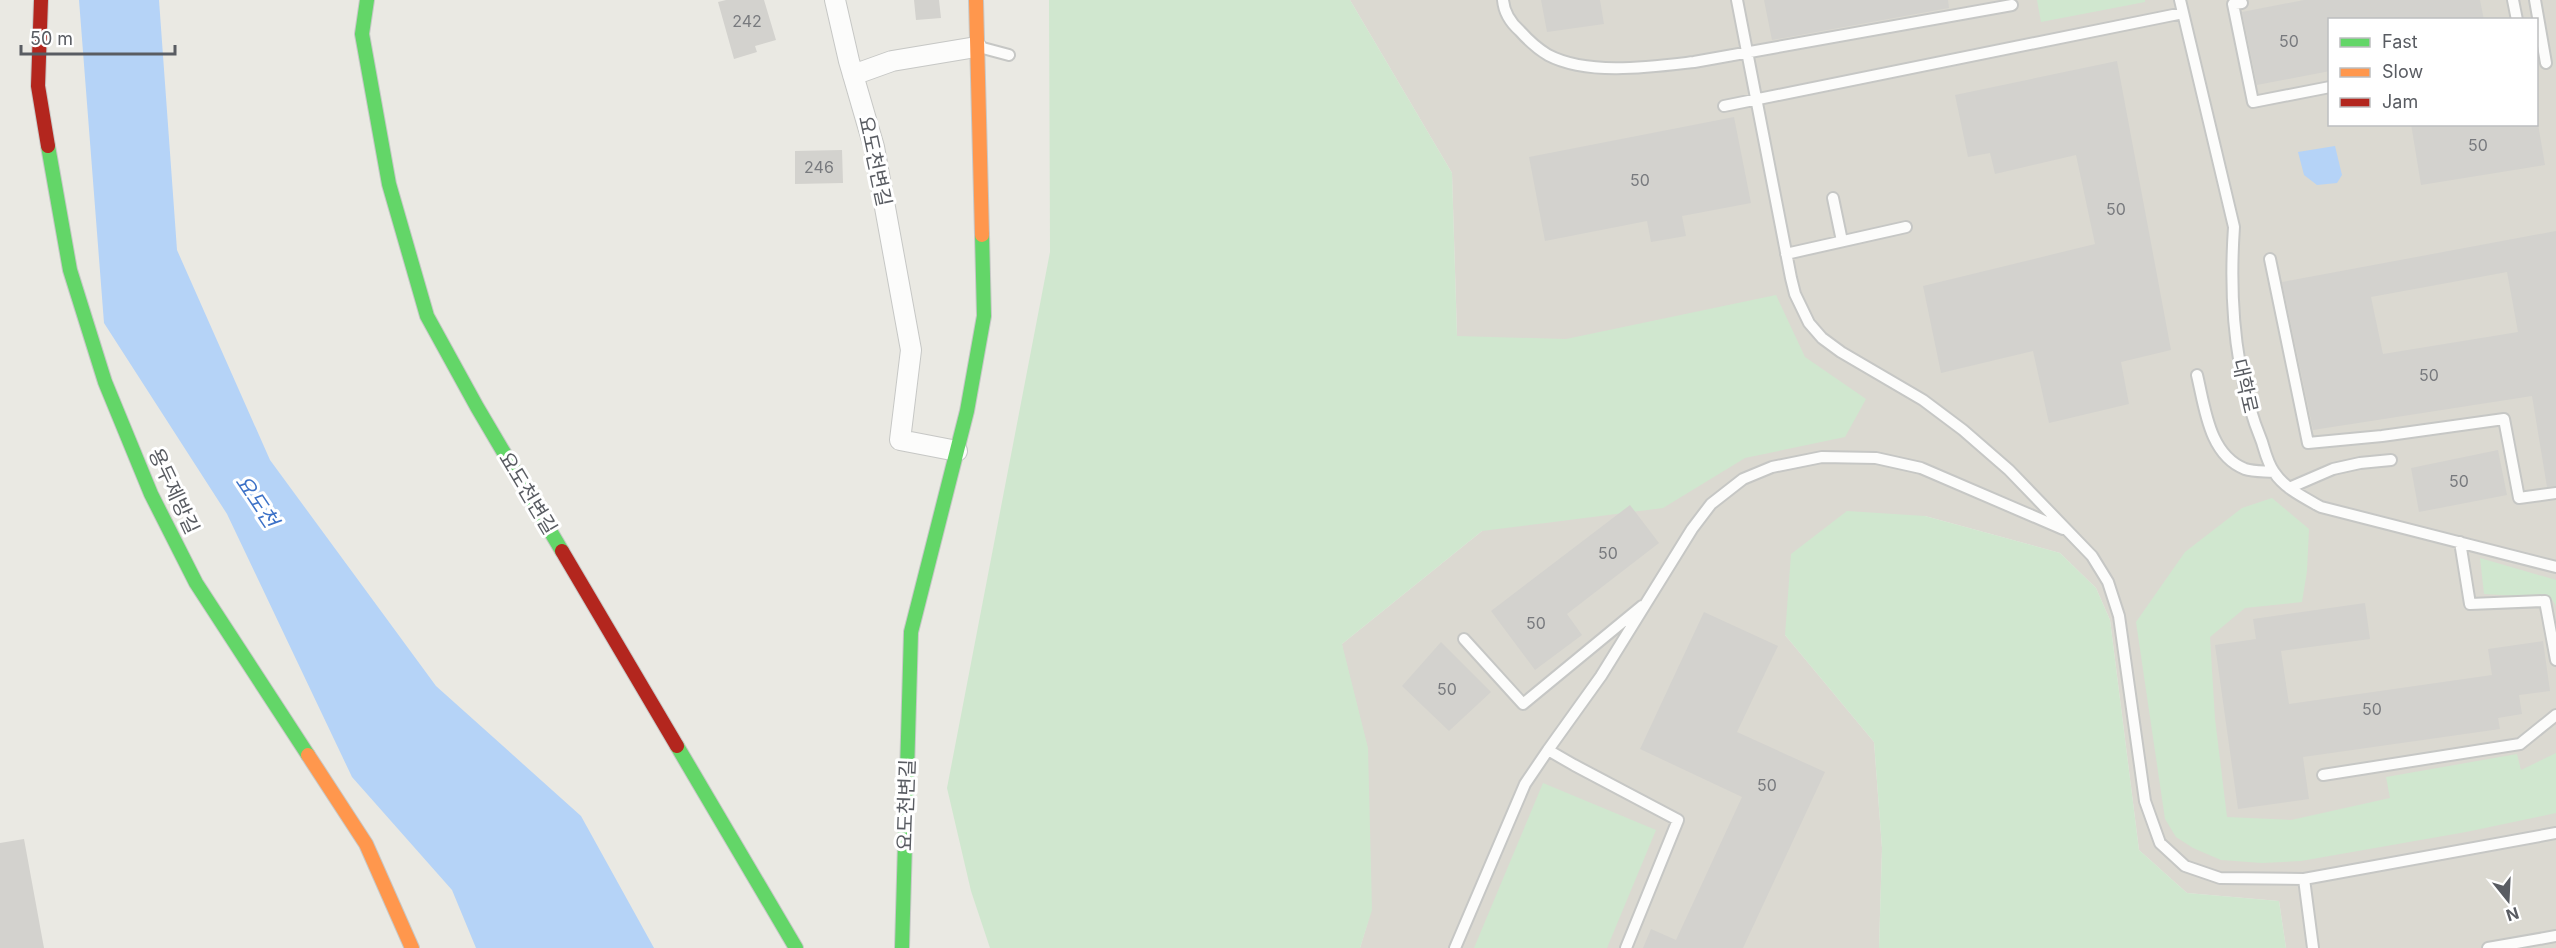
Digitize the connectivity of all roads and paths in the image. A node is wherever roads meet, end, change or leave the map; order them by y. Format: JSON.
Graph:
{"nodes":[{"id":1,"x":41,"y":0,"type":"edge"},
{"id":2,"x":367,"y":0,"type":"edge"},
{"id":3,"x":835,"y":0,"type":"edge"},
{"id":4,"x":976,"y":0,"type":"edge"},
{"id":5,"x":1503,"y":0,"type":"edge"},
{"id":6,"x":1737,"y":0,"type":"edge"},
{"id":7,"x":2181,"y":0,"type":"edge"},
{"id":8,"x":2254,"y":0,"type":"edge"},
{"id":9,"x":2513,"y":0,"type":"edge"},
{"id":10,"x":2535,"y":0,"type":"edge"},
{"id":11,"x":2241,"y":1,"type":"edge"},
{"id":12,"x":2012,"y":5,"type":"dead end"},
{"id":13,"x":2183,"y":13,"type":"junction"},
{"id":14,"x":2517,"y":18,"type":"edge"},
{"id":15,"x":976,"y":47,"type":"junction"},
{"id":16,"x":1747,"y":53,"type":"junction"},
{"id":17,"x":1009,"y":55,"type":"dead end"},
{"id":18,"x":2546,"y":63,"type":"dead end"},
{"id":19,"x":853,"y":75,"type":"junction"},
{"id":20,"x":2328,"y":87,"type":"edge"},
{"id":21,"x":1756,"y":99,"type":"junction"},
{"id":22,"x":1724,"y":106,"type":"dead end"},
{"id":23,"x":1833,"y":198,"type":"dead end"},
{"id":24,"x":1906,"y":227,"type":"dead end"},
{"id":25,"x":1842,"y":241,"type":"junction"},
{"id":26,"x":1785,"y":254,"type":"junction"},
{"id":27,"x":2270,"y":260,"type":"dead end"},
{"id":28,"x":2197,"y":375,"type":"dead end"},
{"id":29,"x":957,"y":451,"type":"junction"},
{"id":30,"x":2391,"y":460,"type":"dead end"},
{"id":31,"x":2274,"y":472,"type":"junction"},
{"id":32,"x":2289,"y":488,"type":"junction"},
{"id":33,"x":2556,"y":493,"type":"edge"},
{"id":34,"x":2066,"y":530,"type":"junction"},
{"id":35,"x":2460,"y":542,"type":"junction"},
{"id":36,"x":2556,"y":567,"type":"edge"},
{"id":37,"x":1649,"y":601,"type":"junction"},
{"id":38,"x":1464,"y":639,"type":"dead end"},
{"id":39,"x":2556,"y":660,"type":"edge"},
{"id":40,"x":2556,"y":715,"type":"edge"},
{"id":41,"x":1548,"y":750,"type":"junction"},
{"id":42,"x":2323,"y":775,"type":"dead end"},
{"id":43,"x":2556,"y":833,"type":"edge"},
{"id":44,"x":2304,"y":879,"type":"junction"},
{"id":45,"x":2556,"y":936,"type":"edge"},
{"id":46,"x":412,"y":948,"type":"edge"},
{"id":47,"x":796,"y":948,"type":"edge"},
{"id":48,"x":902,"y":948,"type":"edge"},
{"id":49,"x":1455,"y":948,"type":"edge"},
{"id":50,"x":1626,"y":948,"type":"edge"},
{"id":51,"x":2313,"y":948,"type":"edge"},
{"id":52,"x":2488,"y":948,"type":"edge"}],
"edges":[{"from":1,"to":46,"type":"street","name":"용두제방길"},
{"from":2,"to":47,"type":"street","name":"요도천변길"},
{"from":3,"to":19,"type":"street","name":"요도천변길"},
{"from":4,"to":15,"type":"street","name":"요도천변길"},
{"from":5,"to":16,"type":"lane"},
{"from":6,"to":16,"type":"lane"},
{"from":7,"to":13,"type":"lane","name":"대학로"},
{"from":8,"to":11,"type":"lane"},
{"from":9,"to":14,"type":"lane"},
{"from":10,"to":18,"type":"lane"},
{"from":11,"to":20,"type":"lane"},
{"from":12,"to":16,"type":"lane"},
{"from":13,"to":21,"type":"lane"},
{"from":13,"to":31,"type":"lane","name":"대학로"},
{"from":15,"to":17,"type":"lane"},
{"from":15,"to":19,"type":"street"},
{"from":15,"to":29,"type":"street","name":"요도천변길"},
{"from":16,"to":21,"type":"lane"},
{"from":19,"to":29,"type":"street","name":"요도천변길"},
{"from":21,"to":22,"type":"lane"},
{"from":21,"to":26,"type":"lane"},
{"from":23,"to":25,"type":"lane"},
{"from":24,"to":25,"type":"lane"},
{"from":25,"to":26,"type":"lane"},
{"from":26,"to":34,"type":"lane"},
{"from":27,"to":33,"type":"lane"},
{"from":28,"to":31,"type":"lane"},
{"from":29,"to":48,"type":"street","name":"요도천변길"},
{"from":30,"to":32,"type":"lane"},
{"from":31,"to":32,"type":"lane","name":"대학로"},
{"from":32,"to":35,"type":"lane","name":"대학로"},
{"from":34,"to":37,"type":"lane"},
{"from":34,"to":44,"type":"lane"},
{"from":35,"to":36,"type":"lane","name":"대학로"},
{"from":35,"to":39,"type":"lane"},
{"from":37,"to":38,"type":"lane"},
{"from":37,"to":41,"type":"lane"},
{"from":40,"to":42,"type":"lane"},
{"from":41,"to":49,"type":"lane"},
{"from":41,"to":50,"type":"lane"},
{"from":43,"to":44,"type":"lane"},
{"from":44,"to":51,"type":"lane"},
{"from":45,"to":52,"type":"lane"}]}
